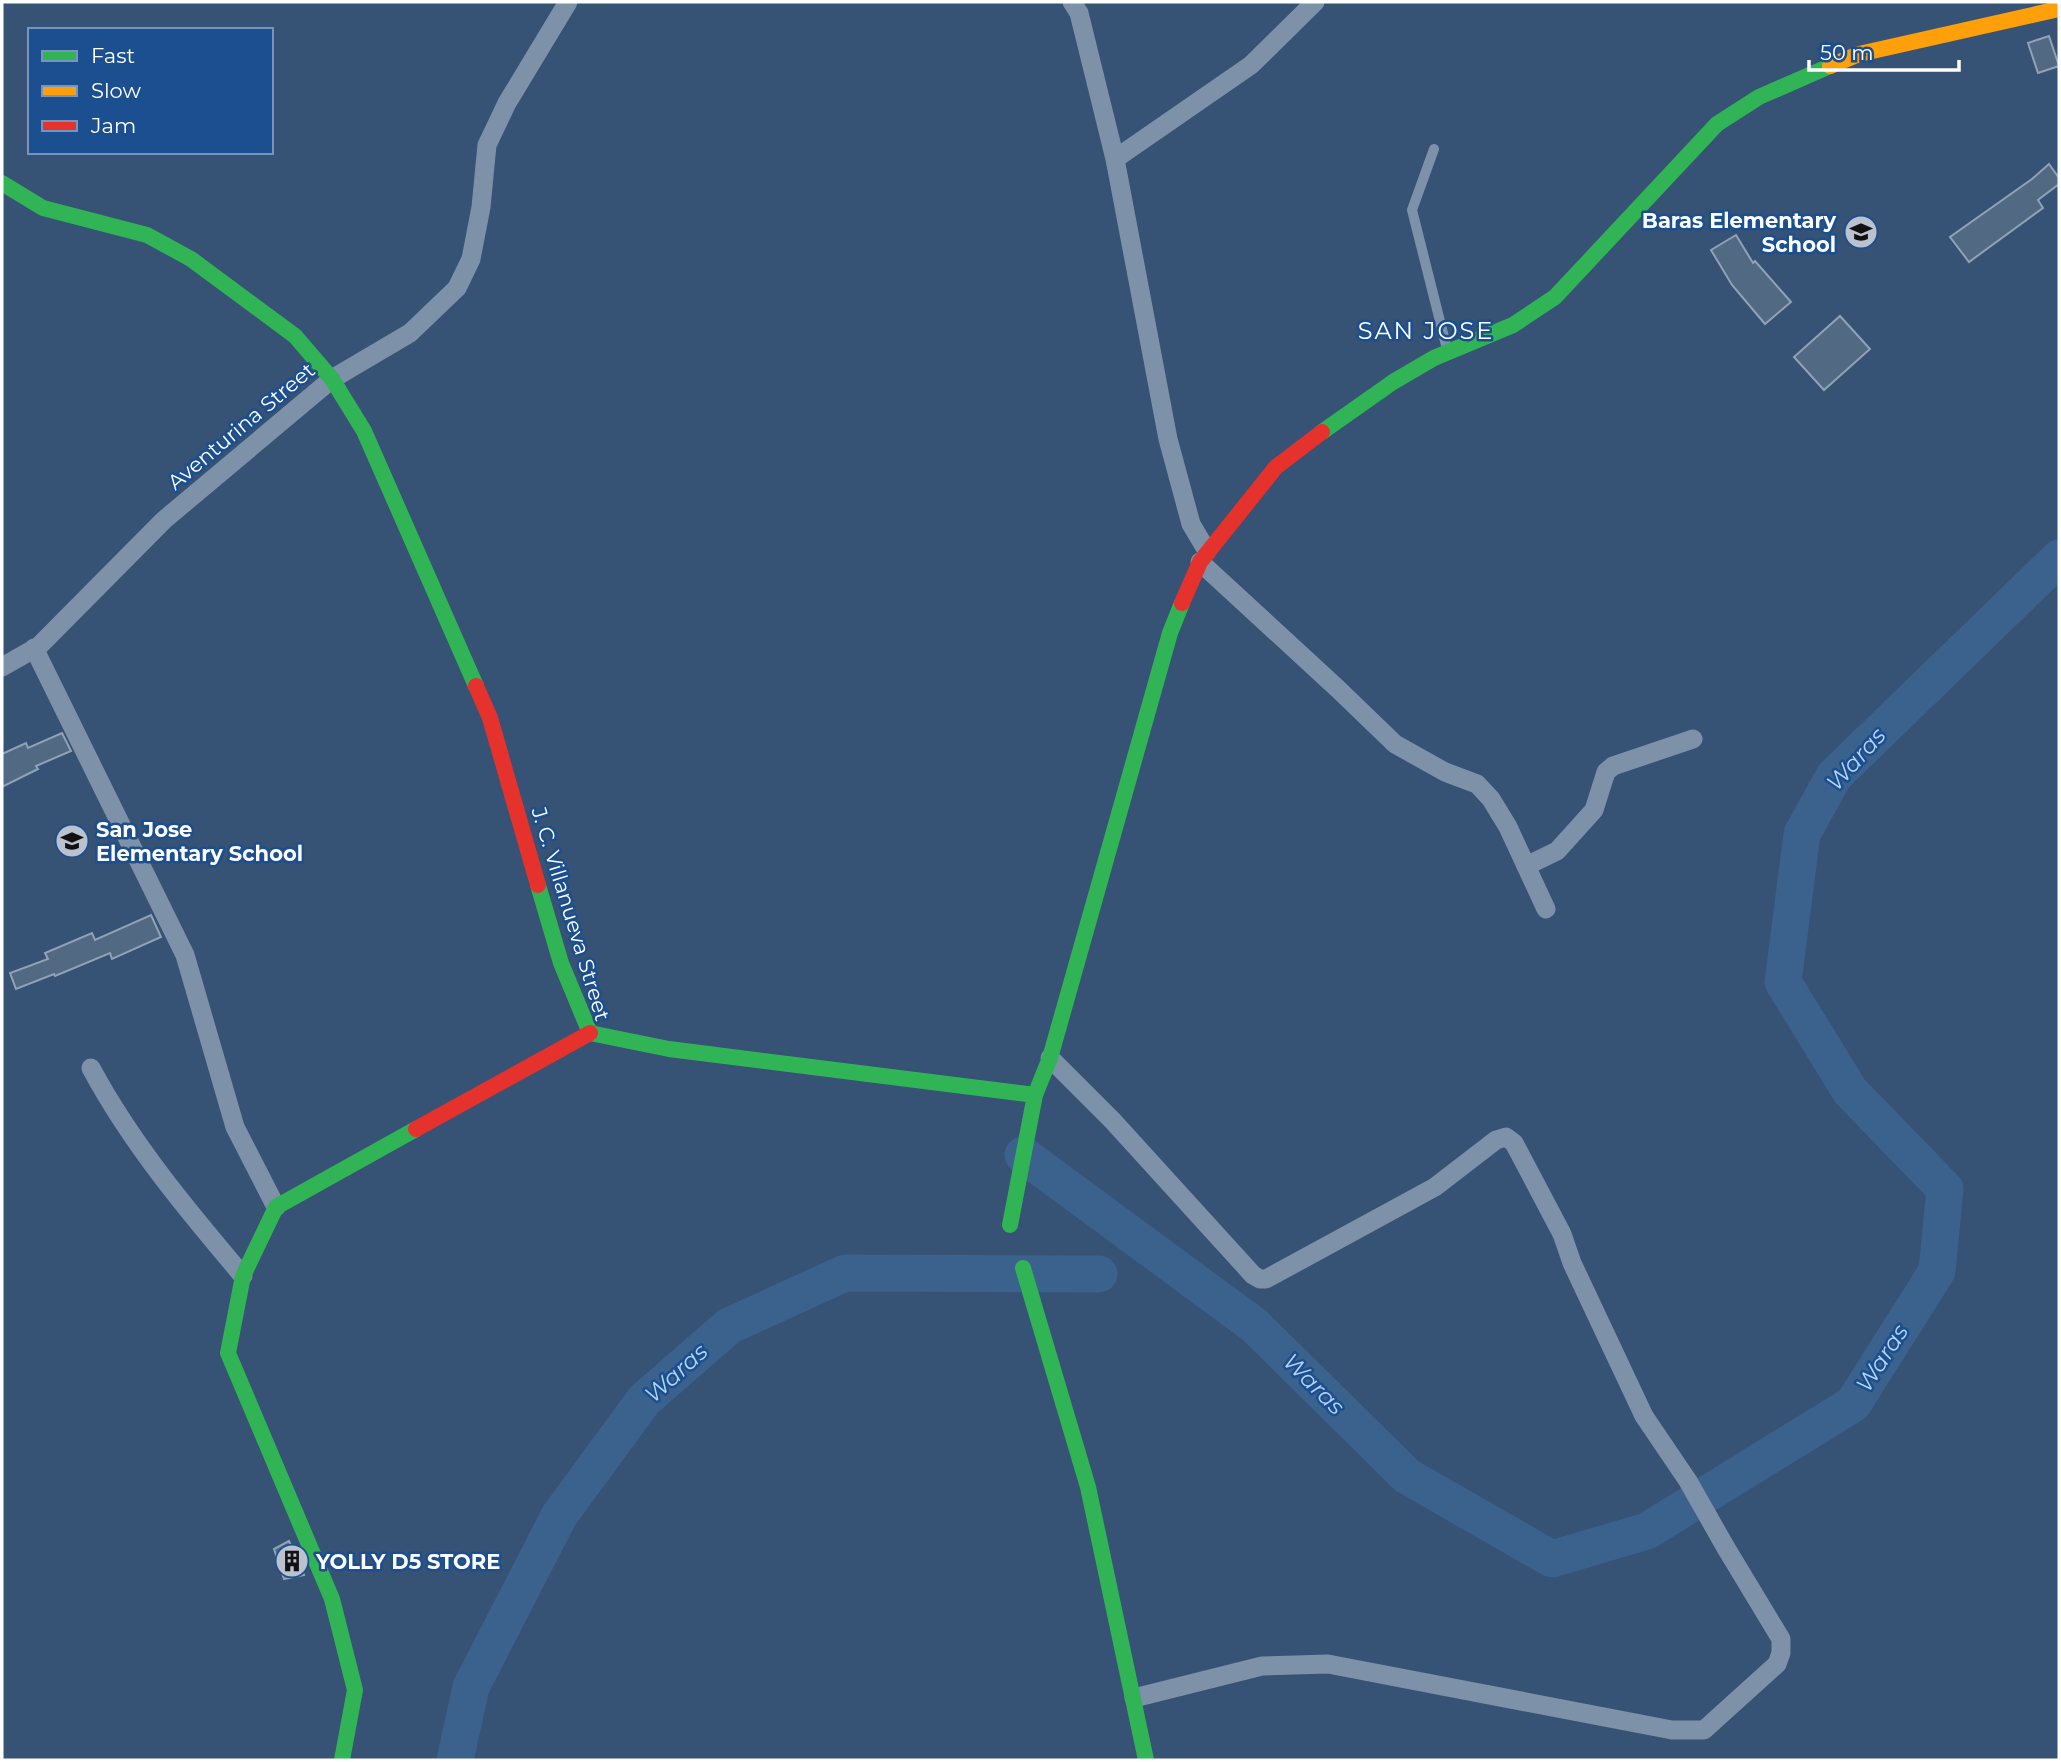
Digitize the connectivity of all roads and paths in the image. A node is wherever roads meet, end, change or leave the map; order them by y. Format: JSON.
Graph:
{"nodes":[{"id":1,"x":568,"y":2,"type":"edge"},
{"id":2,"x":1072,"y":2,"type":"edge"},
{"id":3,"x":1315,"y":2,"type":"edge"},
{"id":4,"x":2059,"y":9,"type":"edge"},
{"id":5,"x":1434,"y":149,"type":"dead end"},
{"id":6,"x":1115,"y":159,"type":"junction"},
{"id":7,"x":2,"y":183,"type":"edge"},
{"id":8,"x":1448,"y":353,"type":"junction"},
{"id":9,"x":332,"y":379,"type":"junction"},
{"id":10,"x":1204,"y":556,"type":"junction"},
{"id":11,"x":34,"y":648,"type":"junction"},
{"id":12,"x":2,"y":667,"type":"edge"},
{"id":13,"x":1693,"y":739,"type":"dead end"},
{"id":14,"x":1526,"y":866,"type":"junction"},
{"id":15,"x":1546,"y":909,"type":"dead end"},
{"id":16,"x":590,"y":1032,"type":"junction"},
{"id":17,"x":1050,"y":1058,"type":"junction"},
{"id":18,"x":92,"y":1068,"type":"dead end"},
{"id":19,"x":1034,"y":1095,"type":"junction"},
{"id":20,"x":276,"y":1207,"type":"junction"},
{"id":21,"x":1010,"y":1225,"type":"dead end"},
{"id":22,"x":1023,"y":1268,"type":"dead end"},
{"id":23,"x":243,"y":1276,"type":"junction"},
{"id":24,"x":1134,"y":1698,"type":"junction"},
{"id":25,"x":342,"y":1760,"type":"edge"},
{"id":26,"x":1146,"y":1760,"type":"edge"}],
"edges":[{"from":1,"to":9,"type":"street","name":"Aventurina Street"},
{"from":2,"to":6,"type":"street"},
{"from":3,"to":6,"type":"street"},
{"from":4,"to":8,"type":"street"},
{"from":5,"to":8,"type":"lane"},
{"from":6,"to":10,"type":"street"},
{"from":7,"to":9,"type":"street","name":"J. C. Villanueva Street"},
{"from":8,"to":10,"type":"street"},
{"from":9,"to":11,"type":"street","name":"Aventurina Street"},
{"from":9,"to":16,"type":"street","name":"J. C. Villanueva Street"},
{"from":10,"to":14,"type":"street"},
{"from":10,"to":17,"type":"street"},
{"from":11,"to":12,"type":"street","name":"Aventurina Street"},
{"from":11,"to":20,"type":"street"},
{"from":13,"to":14,"type":"street"},
{"from":14,"to":15,"type":"street"},
{"from":16,"to":19,"type":"street"},
{"from":16,"to":20,"type":"street","name":"J. C. Villanueva Street"},
{"from":17,"to":19,"type":"street"},
{"from":17,"to":24,"type":"street"},
{"from":18,"to":23,"type":"street"},
{"from":19,"to":21,"type":"street"},
{"from":20,"to":23,"type":"street"},
{"from":22,"to":24,"type":"street"},
{"from":23,"to":25,"type":"street"},
{"from":24,"to":26,"type":"street"}]}
